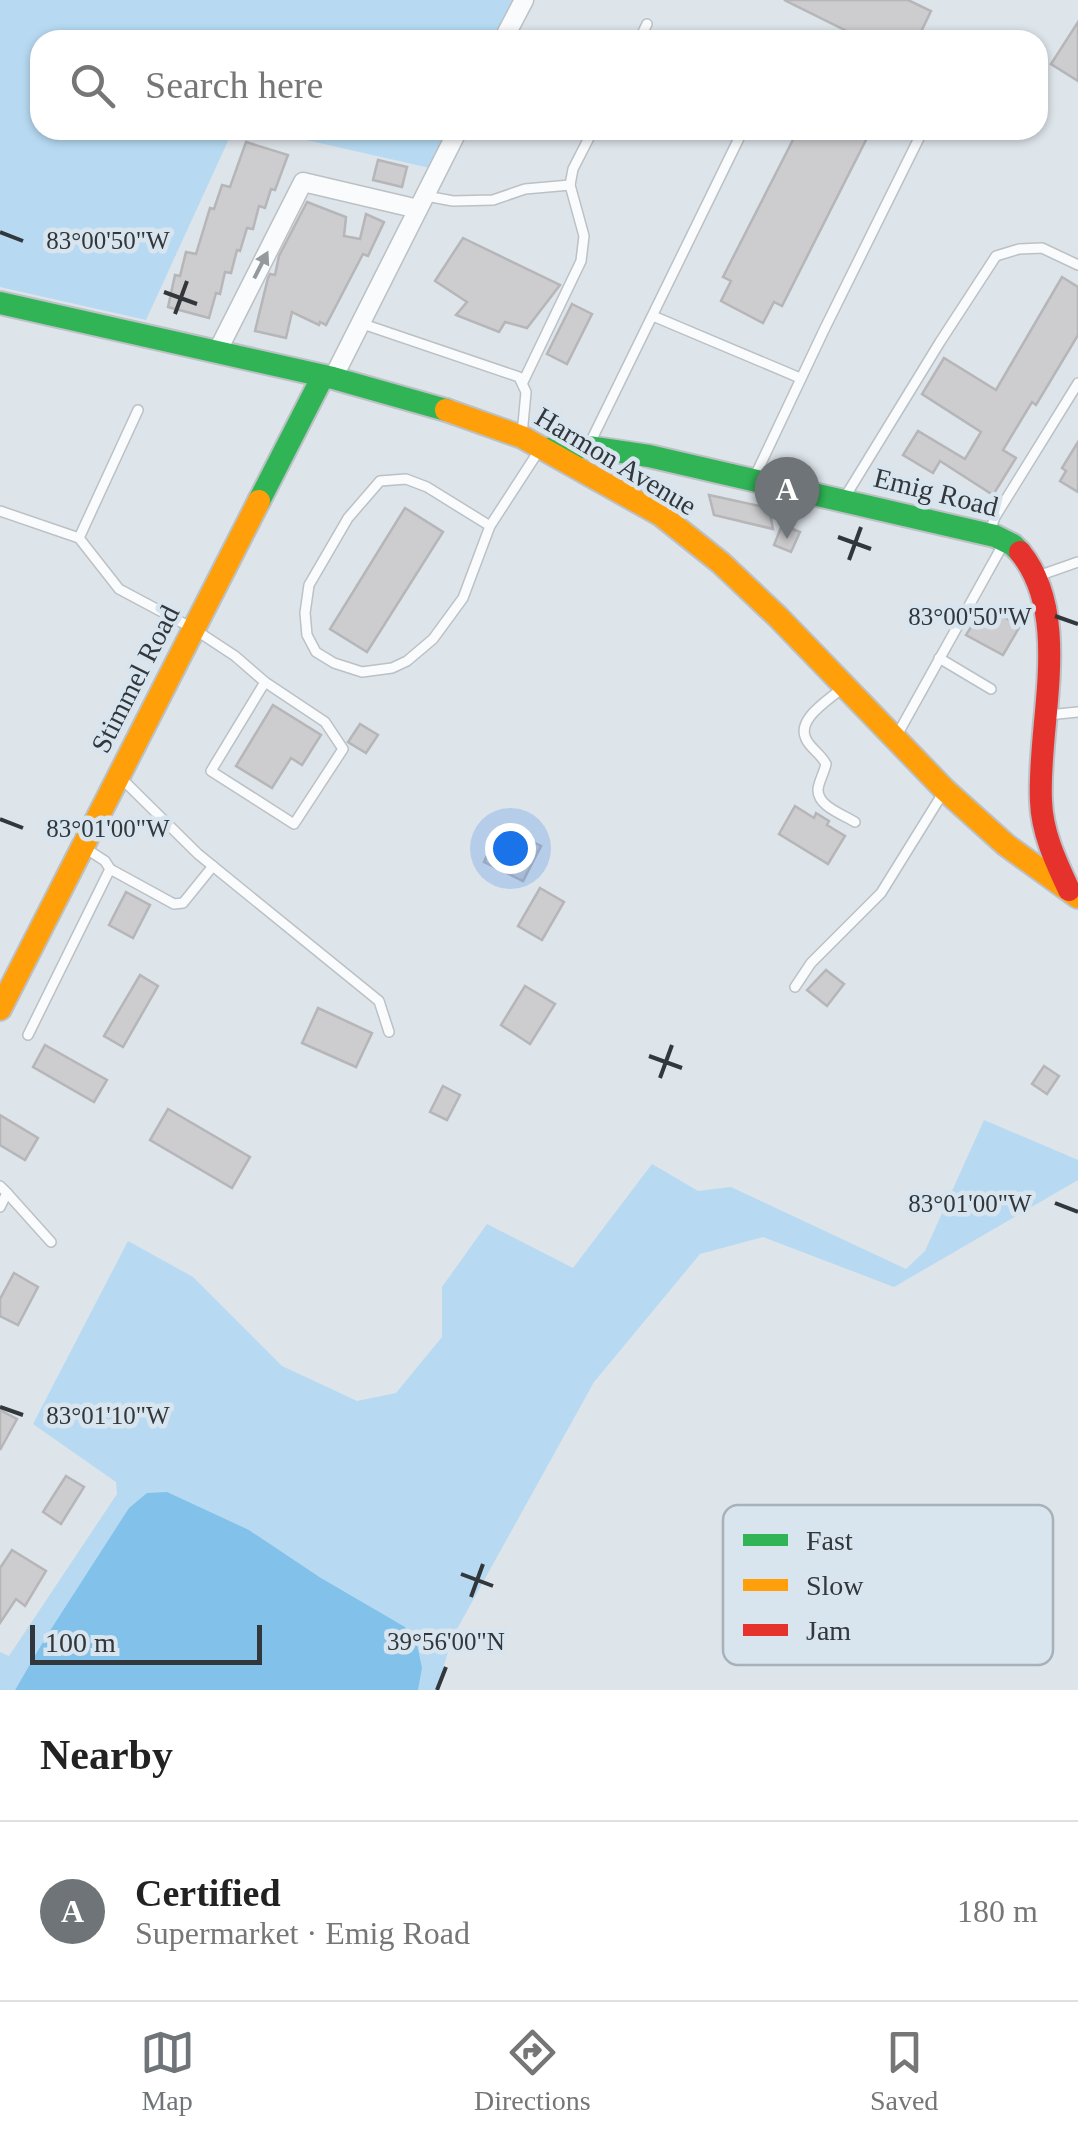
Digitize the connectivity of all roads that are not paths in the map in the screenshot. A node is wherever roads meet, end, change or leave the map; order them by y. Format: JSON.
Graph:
{"nodes":[{"id":1,"x":524,"y":0,"type":"edge"},
{"id":2,"x":648,"y":24,"type":"dead end"},
{"id":3,"x":509,"y":30,"type":"edge"},
{"id":4,"x":645,"y":30,"type":"edge"},
{"id":5,"x":453,"y":140,"type":"edge"},
{"id":6,"x":588,"y":140,"type":"edge"},
{"id":7,"x":738,"y":140,"type":"edge"},
{"id":8,"x":918,"y":140,"type":"edge"},
{"id":9,"x":570,"y":185,"type":"junction"},
{"id":10,"x":421,"y":202,"type":"junction"},
{"id":11,"x":1078,"y":265,"type":"edge"},
{"id":12,"x":0,"y":303,"type":"edge"},
{"id":13,"x":653,"y":316,"type":"junction"},
{"id":14,"x":360,"y":323,"type":"junction"},
{"id":15,"x":217,"y":352,"type":"junction"},
{"id":16,"x":328,"y":377,"type":"junction"},
{"id":17,"x":800,"y":378,"type":"junction"},
{"id":18,"x":523,"y":382,"type":"junction"},
{"id":19,"x":1078,"y":384,"type":"edge"},
{"id":20,"x":138,"y":410,"type":"dead end"},
{"id":21,"x":536,"y":444,"type":"junction"},
{"id":22,"x":589,"y":446,"type":"junction"},
{"id":23,"x":754,"y":478,"type":"junction"},
{"id":24,"x":844,"y":500,"type":"junction"},
{"id":25,"x":0,"y":511,"type":"edge"},
{"id":26,"x":490,"y":526,"type":"junction"},
{"id":27,"x":997,"y":537,"type":"junction"},
{"id":28,"x":79,"y":538,"type":"junction"},
{"id":29,"x":1078,"y":562,"type":"edge"},
{"id":30,"x":1038,"y":576,"type":"junction"},
{"id":31,"x":194,"y":629,"type":"junction"},
{"id":32,"x":939,"y":658,"type":"junction"},
{"id":33,"x":264,"y":682,"type":"junction"},
{"id":34,"x":844,"y":687,"type":"junction"},
{"id":35,"x":990,"y":689,"type":"dead end"},
{"id":36,"x":1078,"y":712,"type":"edge"},
{"id":37,"x":1045,"y":715,"type":"junction"},
{"id":38,"x":894,"y":740,"type":"junction"},
{"id":39,"x":119,"y":776,"type":"junction"},
{"id":40,"x":944,"y":790,"type":"junction"},
{"id":41,"x":855,"y":822,"type":"dead end"},
{"id":42,"x":83,"y":846,"type":"junction"},
{"id":43,"x":214,"y":866,"type":"junction"},
{"id":44,"x":110,"y":869,"type":"junction"},
{"id":45,"x":1074,"y":894,"type":"edge"},
{"id":46,"x":8,"y":977,"type":"edge"},
{"id":47,"x":795,"y":988,"type":"dead end"},
{"id":48,"x":0,"y":1009,"type":"edge"},
{"id":49,"x":389,"y":1032,"type":"dead end"},
{"id":50,"x":28,"y":1035,"type":"dead end"},
{"id":51,"x":4,"y":1190,"type":"edge"},
{"id":52,"x":0,"y":1207,"type":"edge"},
{"id":53,"x":51,"y":1242,"type":"dead end"}],
"edges":[{"from":1,"to":3,"type":"street"},
{"from":2,"to":4,"type":"lane"},
{"from":5,"to":10,"type":"street","name":"Stimmel Road"},
{"from":6,"to":9,"type":"lane"},
{"from":7,"to":13,"type":"lane"},
{"from":8,"to":17,"type":"lane"},
{"from":9,"to":10,"type":"lane"},
{"from":9,"to":18,"type":"lane"},
{"from":10,"to":14,"type":"street","name":"Stimmel Road"},
{"from":15,"to":10,"type":"street","one_way":true},
{"from":11,"to":24,"type":"lane"},
{"from":12,"to":15,"type":"street","name":"Harmon Avenue"},
{"from":13,"to":17,"type":"lane"},
{"from":13,"to":22,"type":"lane"},
{"from":14,"to":16,"type":"street","name":"Stimmel Road"},
{"from":14,"to":18,"type":"lane"},
{"from":15,"to":16,"type":"street","name":"Harmon Avenue"},
{"from":16,"to":21,"type":"street","name":"Harmon Avenue"},
{"from":16,"to":31,"type":"street","name":"Stimmel Road"},
{"from":17,"to":23,"type":"lane"},
{"from":18,"to":21,"type":"lane"},
{"from":19,"to":27,"type":"lane"},
{"from":20,"to":28,"type":"lane"},
{"from":21,"to":22,"type":"street","name":"Emig Road"},
{"from":21,"to":26,"type":"lane"},
{"from":21,"to":34,"type":"street","name":"Harmon Avenue"},
{"from":22,"to":23,"type":"street","name":"Emig Road"},
{"from":23,"to":24,"type":"street","name":"Emig Road"},
{"from":24,"to":27,"type":"street","name":"Emig Road"},
{"from":25,"to":28,"type":"lane"},
{"from":26,"to":26,"type":"lane"},
{"from":27,"to":30,"type":"street","name":"Emig Road"},
{"from":27,"to":32,"type":"lane"},
{"from":28,"to":31,"type":"lane"},
{"from":29,"to":30,"type":"lane"},
{"from":30,"to":37,"type":"street"},
{"from":31,"to":33,"type":"lane"},
{"from":31,"to":39,"type":"street","name":"Stimmel Road"},
{"from":32,"to":35,"type":"lane"},
{"from":32,"to":38,"type":"lane"},
{"from":33,"to":33,"type":"lane"},
{"from":34,"to":38,"type":"street","name":"Harmon Avenue"},
{"from":34,"to":41,"type":"lane"},
{"from":36,"to":37,"type":"lane"},
{"from":37,"to":45,"type":"street"},
{"from":38,"to":40,"type":"street","name":"Harmon Avenue"},
{"from":39,"to":42,"type":"street","name":"Stimmel Road"},
{"from":39,"to":43,"type":"lane"},
{"from":40,"to":45,"type":"street","name":"Harmon Avenue"},
{"from":40,"to":47,"type":"lane"},
{"from":42,"to":44,"type":"lane"},
{"from":42,"to":46,"type":"street","name":"Stimmel Road"},
{"from":43,"to":44,"type":"lane"},
{"from":43,"to":49,"type":"lane"},
{"from":44,"to":50,"type":"lane"},
{"from":46,"to":48,"type":"street","name":"Stimmel Road"},
{"from":51,"to":52,"type":"lane"},
{"from":51,"to":53,"type":"lane"}]}
